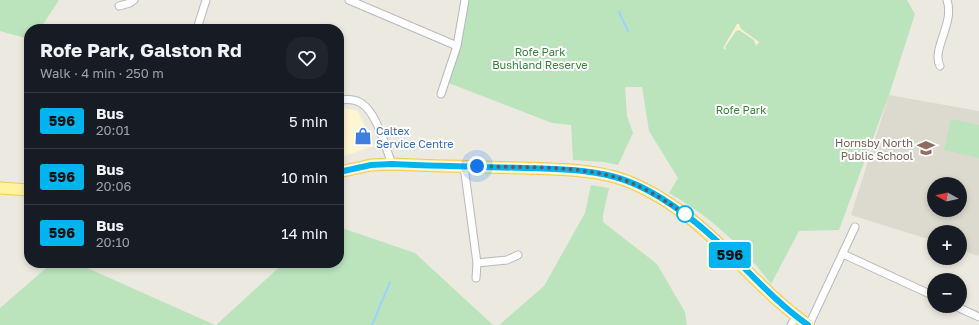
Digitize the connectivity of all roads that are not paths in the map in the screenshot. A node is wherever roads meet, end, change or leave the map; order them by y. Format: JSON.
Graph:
{"nodes":[{"id":1,"x":134,"y":0,"type":"edge"},
{"id":2,"x":206,"y":0,"type":"edge"},
{"id":3,"x":349,"y":0,"type":"edge"},
{"id":4,"x":465,"y":0,"type":"edge"},
{"id":5,"x":947,"y":0,"type":"edge"},
{"id":6,"x":119,"y":6,"type":"dead end"},
{"id":7,"x":199,"y":24,"type":"edge"},
{"id":8,"x":457,"y":46,"type":"junction"},
{"id":9,"x":940,"y":66,"type":"dead end"},
{"id":10,"x":441,"y":94,"type":"dead end"},
{"id":11,"x":344,"y":100,"type":"edge"},
{"id":12,"x":392,"y":164,"type":"junction"},
{"id":13,"x":464,"y":166,"type":"junction"},
{"id":14,"x":344,"y":171,"type":"edge"},
{"id":15,"x":0,"y":188,"type":"edge"},
{"id":16,"x":24,"y":190,"type":"edge"},
{"id":17,"x":854,"y":227,"type":"dead end"},
{"id":18,"x":518,"y":254,"type":"dead end"},
{"id":19,"x":843,"y":254,"type":"junction"},
{"id":20,"x":477,"y":263,"type":"junction"},
{"id":21,"x":476,"y":278,"type":"dead end"},
{"id":22,"x":927,"y":293,"type":"edge"},
{"id":23,"x":967,"y":312,"type":"edge"},
{"id":24,"x":979,"y":317,"type":"edge"},
{"id":25,"x":793,"y":321,"type":"edge"},
{"id":26,"x":808,"y":325,"type":"edge"}],
"edges":[{"from":1,"to":6,"type":"street"},
{"from":2,"to":7,"type":"street"},
{"from":3,"to":8,"type":"street"},
{"from":4,"to":8,"type":"street"},
{"from":5,"to":9,"type":"street"},
{"from":8,"to":10,"type":"street"},
{"from":11,"to":12,"type":"street"},
{"from":12,"to":13,"type":"main road"},
{"from":12,"to":14,"type":"main road"},
{"from":13,"to":20,"type":"street"},
{"from":13,"to":25,"type":"main road"},
{"from":15,"to":16,"type":"main road"},
{"from":17,"to":19,"type":"street"},
{"from":18,"to":20,"type":"street"},
{"from":19,"to":22,"type":"street"},
{"from":19,"to":26,"type":"street"},
{"from":20,"to":21,"type":"street"},
{"from":23,"to":24,"type":"street"},
{"from":25,"to":26,"type":"main road"}]}
